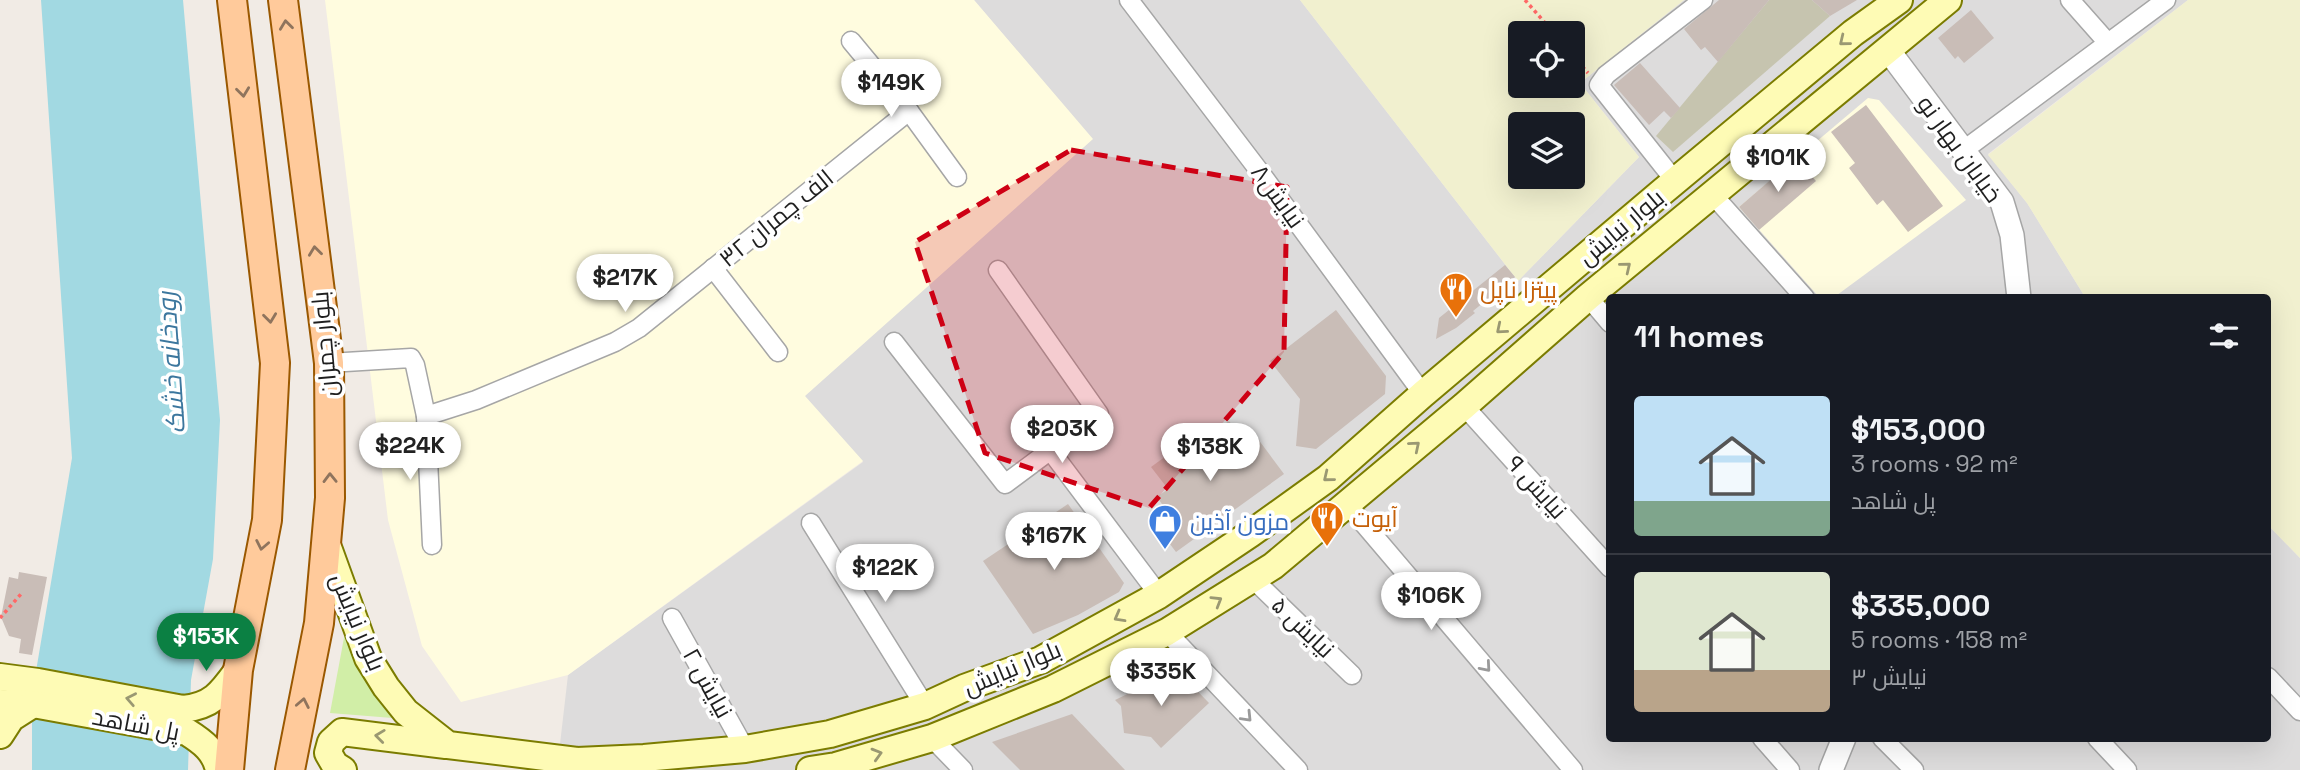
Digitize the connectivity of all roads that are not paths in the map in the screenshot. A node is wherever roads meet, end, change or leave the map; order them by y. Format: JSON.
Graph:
{"nodes":[{"id":1,"x":232,"y":0,"type":"edge"},
{"id":2,"x":283,"y":0,"type":"edge"},
{"id":3,"x":1129,"y":0,"type":"edge"},
{"id":4,"x":1703,"y":0,"type":"edge"},
{"id":5,"x":1899,"y":0,"type":"edge"},
{"id":6,"x":1948,"y":0,"type":"edge"},
{"id":7,"x":2070,"y":0,"type":"edge"},
{"id":8,"x":2166,"y":0,"type":"edge"},
{"id":9,"x":850,"y":41,"type":"dead end"},
{"id":10,"x":2108,"y":43,"type":"junction"},
{"id":11,"x":1888,"y":50,"type":"junction"},
{"id":12,"x":909,"y":111,"type":"junction"},
{"id":13,"x":1964,"y":150,"type":"junction"},
{"id":14,"x":957,"y":177,"type":"dead end"},
{"id":15,"x":1675,"y":181,"type":"junction"},
{"id":16,"x":1713,"y":195,"type":"junction"},
{"id":17,"x":713,"y":268,"type":"junction"},
{"id":18,"x":998,"y":270,"type":"dead end"},
{"id":19,"x":1801,"y":294,"type":"edge"},
{"id":20,"x":2019,"y":294,"type":"edge"},
{"id":21,"x":1588,"y":298,"type":"junction"},
{"id":22,"x":1606,"y":318,"type":"edge"},
{"id":23,"x":894,"y":342,"type":"dead end"},
{"id":24,"x":778,"y":352,"type":"dead end"},
{"id":25,"x":329,"y":363,"type":"junction"},
{"id":26,"x":1423,"y":394,"type":"junction"},
{"id":27,"x":1464,"y":406,"type":"junction"},
{"id":28,"x":426,"y":416,"type":"junction"},
{"id":29,"x":1050,"y":450,"type":"junction"},
{"id":30,"x":1346,"y":503,"type":"junction"},
{"id":31,"x":811,"y":523,"type":"dead end"},
{"id":32,"x":326,"y":542,"type":"junction"},
{"id":33,"x":432,"y":545,"type":"dead end"},
{"id":34,"x":1606,"y":564,"type":"edge"},
{"id":35,"x":1253,"y":579,"type":"junction"},
{"id":36,"x":1159,"y":595,"type":"junction"},
{"id":37,"x":672,"y":618,"type":"dead end"},
{"id":38,"x":1167,"y":632,"type":"junction"},
{"id":39,"x":238,"y":670,"type":"junction"},
{"id":40,"x":1352,"y":675,"type":"dead end"},
{"id":41,"x":0,"y":677,"type":"edge"},
{"id":42,"x":2271,"y":680,"type":"edge"},
{"id":43,"x":35,"y":697,"type":"junction"},
{"id":44,"x":0,"y":703,"type":"edge"},
{"id":45,"x":925,"y":706,"type":"junction"},
{"id":46,"x":2300,"y":711,"type":"edge"},
{"id":47,"x":0,"y":735,"type":"edge"},
{"id":48,"x":933,"y":738,"type":"junction"},
{"id":49,"x":1766,"y":742,"type":"edge"},
{"id":50,"x":1842,"y":742,"type":"edge"},
{"id":51,"x":1886,"y":742,"type":"edge"},
{"id":52,"x":2101,"y":742,"type":"edge"},
{"id":53,"x":448,"y":745,"type":"junction"},
{"id":54,"x":745,"y":749,"type":"junction"},
{"id":55,"x":564,"y":765,"type":"edge"},
{"id":56,"x":219,"y":770,"type":"edge"},
{"id":57,"x":229,"y":770,"type":"edge"},
{"id":58,"x":290,"y":770,"type":"edge"},
{"id":59,"x":343,"y":770,"type":"edge"},
{"id":60,"x":810,"y":770,"type":"edge"},
{"id":61,"x":963,"y":770,"type":"edge"},
{"id":62,"x":1298,"y":770,"type":"edge"},
{"id":63,"x":1573,"y":770,"type":"edge"},
{"id":64,"x":1790,"y":770,"type":"edge"},
{"id":65,"x":1831,"y":770,"type":"edge"},
{"id":66,"x":1914,"y":770,"type":"edge"},
{"id":67,"x":2127,"y":770,"type":"edge"}],
"edges":[{"from":1,"to":39,"type":"main road","name":"بلوار چمران","one_way":true},
{"from":25,"to":2,"type":"main road","name":"بلوار چمران","one_way":true},
{"from":3,"to":26,"type":"street","name":"نیایش۸"},
{"from":4,"to":15,"type":"street"},
{"from":5,"to":15,"type":"main road","name":"بلوار نیایش","one_way":true},
{"from":6,"to":11,"type":"main road","name":"بلوار نیایش"},
{"from":7,"to":10,"type":"street"},
{"from":8,"to":10,"type":"street"},
{"from":9,"to":12,"type":"street"},
{"from":10,"to":13,"type":"street"},
{"from":11,"to":13,"type":"street","name":"خیابان بهار نو"},
{"from":11,"to":16,"type":"main road","name":"بلوار نیایش"},
{"from":12,"to":14,"type":"street"},
{"from":12,"to":17,"type":"street","name":"۳۲ الف چمران"},
{"from":13,"to":20,"type":"street","name":"خیابان بهار نو"},
{"from":15,"to":26,"type":"main road","name":"بلوار نیایش","one_way":true},
{"from":16,"to":19,"type":"street"},
{"from":21,"to":16,"type":"main road","name":"بلوار نیایش","one_way":true},
{"from":17,"to":24,"type":"street"},
{"from":17,"to":28,"type":"street","name":"۳۲ الف چمران"},
{"from":18,"to":29,"type":"street"},
{"from":21,"to":22,"type":"street"},
{"from":21,"to":27,"type":"main road","name":"بلوار نیایش"},
{"from":23,"to":29,"type":"street"},
{"from":25,"to":28,"type":"street"},
{"from":32,"to":25,"type":"main road","name":"بلوار چمران","one_way":true},
{"from":26,"to":36,"type":"main road","name":"بلوار نیایش","one_way":true},
{"from":30,"to":27,"type":"main road","name":"بلوار نیایش","one_way":true},
{"from":27,"to":34,"type":"street","name":"نیایش ۹"},
{"from":28,"to":33,"type":"street"},
{"from":29,"to":36,"type":"street"},
{"from":30,"to":35,"type":"main road","name":"بلوار نیایش"},
{"from":30,"to":63,"type":"street","one_way":true},
{"from":31,"to":45,"type":"street"},
{"from":32,"to":53,"type":"main road","name":"بلوار نیایش"},
{"from":58,"to":32,"type":"main road","name":"بلوار چمران","one_way":true},
{"from":38,"to":35,"type":"main road","name":"بلوار نیایش","one_way":true},
{"from":35,"to":40,"type":"street","name":"نیایش ۵"},
{"from":36,"to":45,"type":"main road","name":"بلوار نیایش","one_way":true},
{"from":37,"to":54,"type":"street","name":"نیایش ۲"},
{"from":38,"to":48,"type":"main road","name":"بلوار نیایش"},
{"from":38,"to":62,"type":"street","one_way":true},
{"from":39,"to":43,"type":"main road","name":"پل شاهد","one_way":true},
{"from":39,"to":57,"type":"main road","name":"بلوار چمران"},
{"from":41,"to":43,"type":"main road"},
{"from":42,"to":46,"type":"street"},
{"from":43,"to":44,"type":"main road"},
{"from":43,"to":47,"type":"main road"},
{"from":43,"to":56,"type":"main road","name":"پل شاهد"},
{"from":45,"to":54,"type":"main road","name":"بلوار نیایش"},
{"from":60,"to":48,"type":"main road","name":"بلوار نیایش","one_way":true},
{"from":48,"to":61,"type":"street"},
{"from":49,"to":64,"type":"street"},
{"from":50,"to":65,"type":"street"},
{"from":51,"to":66,"type":"street"},
{"from":52,"to":67,"type":"street"},
{"from":53,"to":55,"type":"main road","name":"بلوار نیایش"},
{"from":53,"to":59,"type":"main road","one_way":true},
{"from":54,"to":55,"type":"main road","name":"بلوار نیایش"}]}
